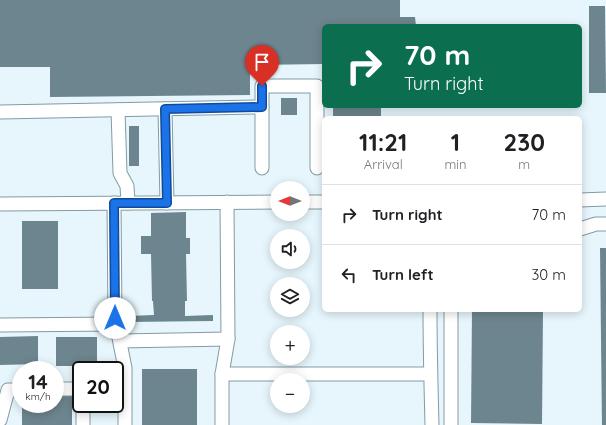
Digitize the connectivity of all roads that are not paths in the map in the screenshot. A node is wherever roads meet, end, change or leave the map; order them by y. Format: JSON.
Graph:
{"nodes":[{"id":1,"x":262,"y":107,"type":"junction"},
{"id":2,"x":165,"y":109,"type":"junction"},
{"id":3,"x":118,"y":110,"type":"junction"},
{"id":4,"x":0,"y":112,"type":"edge"},
{"id":5,"x":262,"y":168,"type":"dead end"},
{"id":6,"x":317,"y":168,"type":"dead end"},
{"id":7,"x":582,"y":200,"type":"edge"},
{"id":8,"x":606,"y":200,"type":"edge"},
{"id":9,"x":227,"y":202,"type":"junction"},
{"id":10,"x":270,"y":202,"type":"edge"},
{"id":11,"x":310,"y":202,"type":"edge"},
{"id":12,"x":322,"y":202,"type":"edge"},
{"id":13,"x":114,"y":203,"type":"junction"},
{"id":14,"x":128,"y":203,"type":"junction"},
{"id":15,"x":167,"y":203,"type":"junction"},
{"id":16,"x":0,"y":204,"type":"edge"},
{"id":17,"x":606,"y":224,"type":"edge"},
{"id":18,"x":582,"y":229,"type":"edge"},
{"id":19,"x":430,"y":312,"type":"edge"},
{"id":20,"x":451,"y":312,"type":"edge"},
{"id":21,"x":116,"y":324,"type":"junction"},
{"id":22,"x":0,"y":325,"type":"edge"},
{"id":23,"x":228,"y":340,"type":"junction"},
{"id":24,"x":120,"y":341,"type":"junction"},
{"id":25,"x":222,"y":374,"type":"junction"},
{"id":26,"x":430,"y":374,"type":"junction"},
{"id":27,"x":12,"y":390,"type":"edge"},
{"id":28,"x":83,"y":413,"type":"edge"},
{"id":29,"x":0,"y":420,"type":"edge"},
{"id":30,"x":83,"y":425,"type":"edge"},
{"id":31,"x":125,"y":425,"type":"edge"},
{"id":32,"x":222,"y":425,"type":"edge"},
{"id":33,"x":432,"y":425,"type":"edge"},
{"id":34,"x":451,"y":425,"type":"edge"}],
"edges":[{"from":1,"to":2,"type":"street"},
{"from":1,"to":5,"type":"street"},
{"from":1,"to":6,"type":"street"},
{"from":2,"to":3,"type":"street"},
{"from":2,"to":15,"type":"street"},
{"from":3,"to":4,"type":"street"},
{"from":3,"to":14,"type":"street"},
{"from":7,"to":8,"type":"street"},
{"from":9,"to":10,"type":"street"},
{"from":9,"to":15,"type":"street"},
{"from":9,"to":23,"type":"street"},
{"from":11,"to":12,"type":"street"},
{"from":13,"to":14,"type":"street"},
{"from":13,"to":16,"type":"street"},
{"from":13,"to":21,"type":"street"},
{"from":14,"to":15,"type":"street"},
{"from":17,"to":18,"type":"street"},
{"from":19,"to":26,"type":"street"},
{"from":20,"to":34,"type":"street"},
{"from":21,"to":22,"type":"street"},
{"from":21,"to":24,"type":"street"},
{"from":23,"to":24,"type":"street"},
{"from":23,"to":25,"type":"street"},
{"from":24,"to":31,"type":"street"},
{"from":25,"to":26,"type":"street"},
{"from":25,"to":32,"type":"street"},
{"from":26,"to":33,"type":"street"},
{"from":27,"to":29,"type":"street"},
{"from":28,"to":30,"type":"street"}]}
